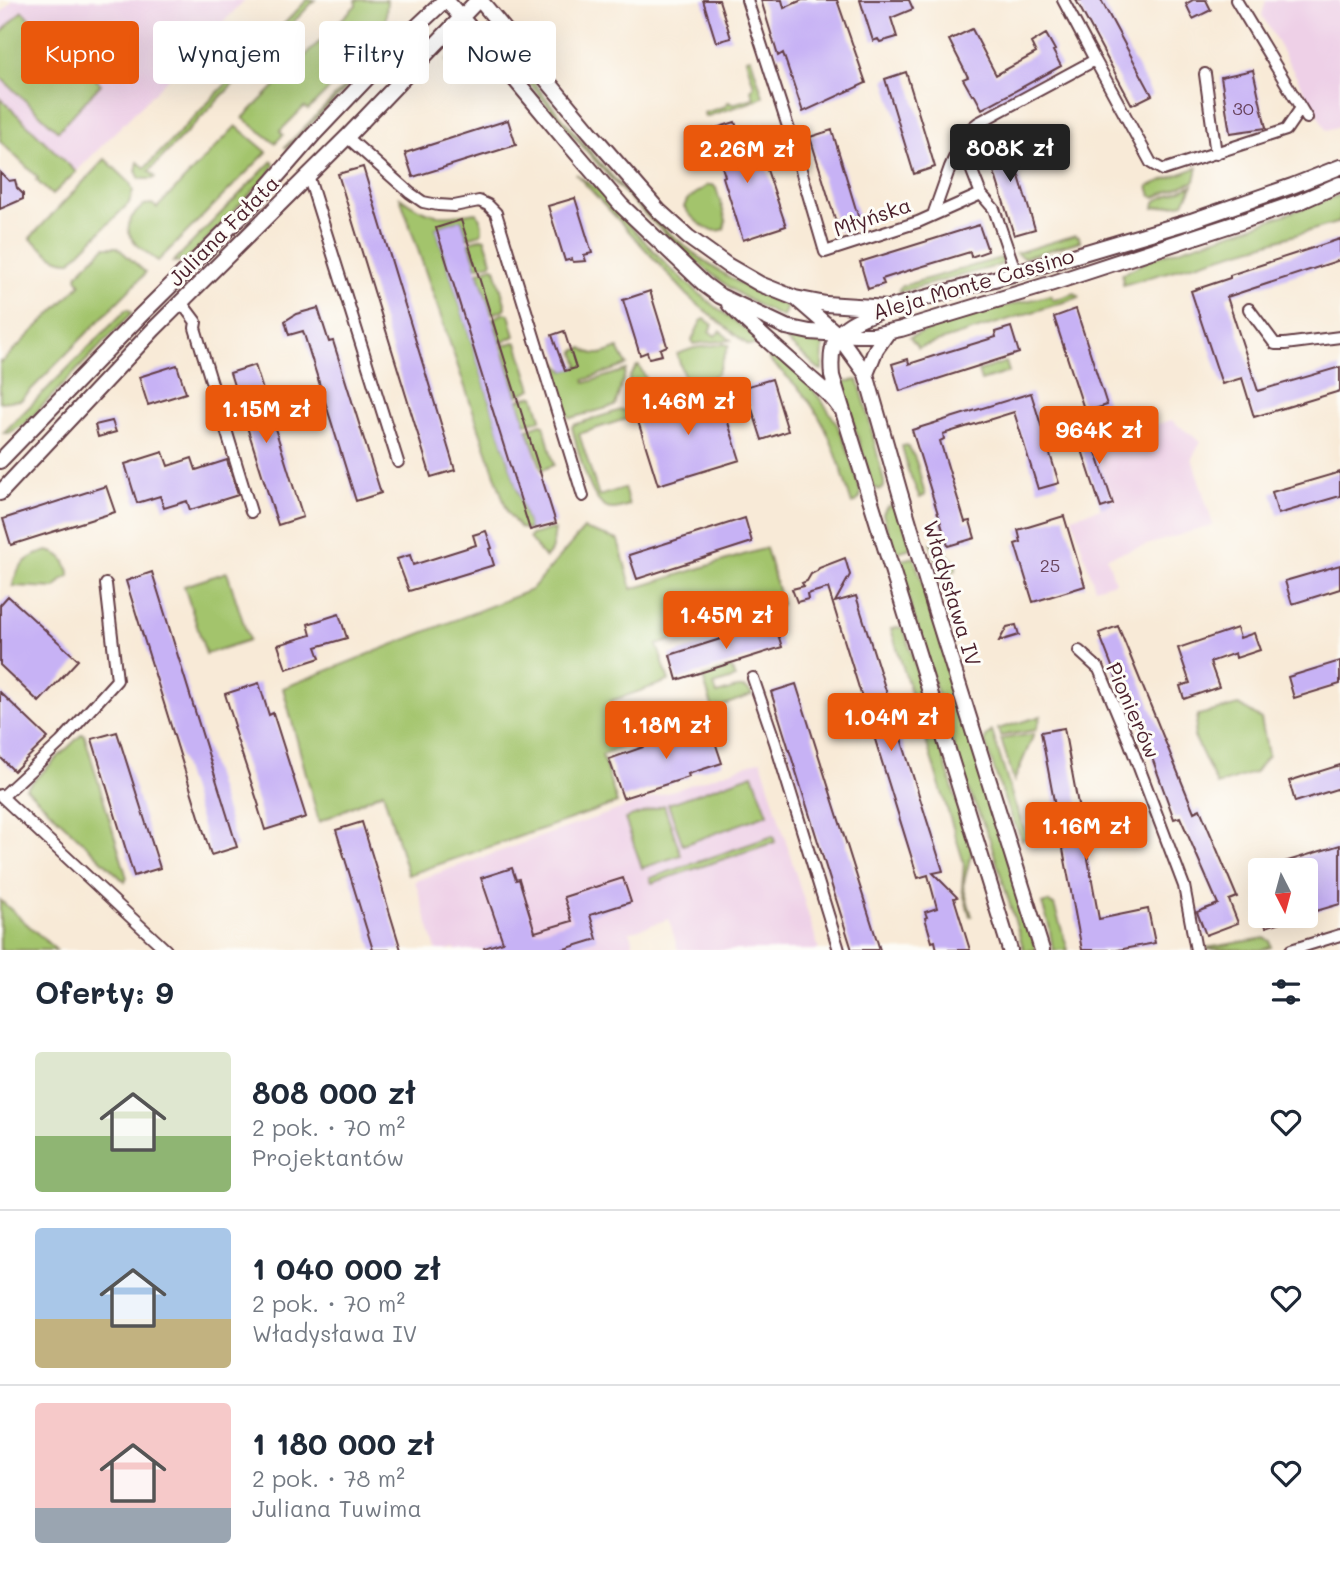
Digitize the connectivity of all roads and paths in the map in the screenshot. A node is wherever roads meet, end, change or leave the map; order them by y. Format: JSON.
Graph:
{"nodes":[{"id":1,"x":445,"y":0,"type":"edge"},
{"id":2,"x":479,"y":0,"type":"edge"},
{"id":3,"x":747,"y":0,"type":"edge"},
{"id":4,"x":1063,"y":0,"type":"edge"},
{"id":5,"x":1236,"y":0,"type":"edge"},
{"id":6,"x":461,"y":18,"type":"junction"},
{"id":7,"x":1095,"y":60,"type":"junction"},
{"id":8,"x":1205,"y":74,"type":"dead end"},
{"id":9,"x":347,"y":137,"type":"junction"},
{"id":10,"x":961,"y":143,"type":"junction"},
{"id":11,"x":1216,"y":154,"type":"junction"},
{"id":12,"x":1340,"y":167,"type":"edge"},
{"id":13,"x":308,"y":175,"type":"junction"},
{"id":14,"x":1340,"y":184,"type":"edge"},
{"id":15,"x":981,"y":194,"type":"junction"},
{"id":16,"x":933,"y":215,"type":"junction"},
{"id":17,"x":1016,"y":273,"type":"junction"},
{"id":18,"x":720,"y":296,"type":"junction"},
{"id":19,"x":795,"y":298,"type":"junction"},
{"id":20,"x":181,"y":302,"type":"junction"},
{"id":21,"x":888,"y":308,"type":"junction"},
{"id":22,"x":1249,"y":309,"type":"dead end"},
{"id":23,"x":888,"y":332,"type":"junction"},
{"id":24,"x":837,"y":334,"type":"junction"},
{"id":25,"x":1340,"y":337,"type":"edge"},
{"id":26,"x":866,"y":374,"type":"junction"},
{"id":27,"x":842,"y":411,"type":"junction"},
{"id":28,"x":3,"y":452,"type":"edge"},
{"id":29,"x":398,"y":462,"type":"dead end"},
{"id":30,"x":0,"y":493,"type":"edge"},
{"id":31,"x":583,"y":496,"type":"dead end"},
{"id":32,"x":251,"y":512,"type":"dead end"},
{"id":33,"x":106,"y":584,"type":"dead end"},
{"id":34,"x":1079,"y":651,"type":"dead end"},
{"id":35,"x":753,"y":678,"type":"dead end"},
{"id":36,"x":1,"y":796,"type":"edge"},
{"id":37,"x":1337,"y":936,"type":"edge"},
{"id":38,"x":166,"y":950,"type":"edge"},
{"id":39,"x":839,"y":950,"type":"edge"},
{"id":40,"x":1010,"y":950,"type":"edge"},
{"id":41,"x":1042,"y":950,"type":"edge"},
{"id":42,"x":1196,"y":950,"type":"edge"},
{"id":43,"x":1291,"y":950,"type":"edge"},
{"id":44,"x":1337,"y":950,"type":"edge"}],
"edges":[{"from":1,"to":6,"type":"street","name":"Aleja Monte Cassino"},
{"from":1,"to":28,"type":"street","name":"Juliana Fałata"},
{"from":2,"to":6,"type":"street","name":"Juliana Fałata"},
{"from":2,"to":19,"type":"street","name":"Aleja Monte Cassino"},
{"from":3,"to":16,"type":"street","name":"Młyńska"},
{"from":4,"to":7,"type":"street"},
{"from":5,"to":11,"type":"street"},
{"from":6,"to":9,"type":"street","name":"Juliana Fałata"},
{"from":6,"to":18,"type":"street","name":"Aleja Monte Cassino"},
{"from":7,"to":10,"type":"street"},
{"from":7,"to":11,"type":"street"},
{"from":8,"to":11,"type":"street"},
{"from":9,"to":13,"type":"street","name":"Juliana Fałata"},
{"from":9,"to":31,"type":"street"},
{"from":10,"to":15,"type":"street"},
{"from":10,"to":16,"type":"street"},
{"from":12,"to":17,"type":"street","name":"Aleja Monte Cassino"},
{"from":13,"to":20,"type":"street","name":"Juliana Fałata"},
{"from":13,"to":29,"type":"street"},
{"from":14,"to":23,"type":"street","name":"Aleja Monte Cassino"},
{"from":15,"to":16,"type":"street","name":"Młyńska"},
{"from":15,"to":17,"type":"street"},
{"from":17,"to":21,"type":"street","name":"Aleja Monte Cassino"},
{"from":18,"to":24,"type":"street","name":"Aleja Monte Cassino"},
{"from":18,"to":27,"type":"street"},
{"from":19,"to":21,"type":"street","name":"Aleja Monte Cassino"},
{"from":19,"to":24,"type":"street","name":"Władysława IV"},
{"from":20,"to":30,"type":"street","name":"Juliana Fałata"},
{"from":20,"to":32,"type":"street"},
{"from":21,"to":24,"type":"street"},
{"from":22,"to":25,"type":"street"},
{"from":23,"to":24,"type":"street","name":"Aleja Monte Cassino"},
{"from":23,"to":26,"type":"street"},
{"from":24,"to":26,"type":"street","name":"Władysława IV"},
{"from":24,"to":27,"type":"street"},
{"from":26,"to":41,"type":"street","name":"Władysława IV"},
{"from":27,"to":40,"type":"street"},
{"from":33,"to":36,"type":"street"},
{"from":34,"to":42,"type":"street","name":"Pionierów"},
{"from":35,"to":39,"type":"street"},
{"from":36,"to":38,"type":"street"},
{"from":37,"to":43,"type":"street"},
{"from":37,"to":44,"type":"street"}]}
